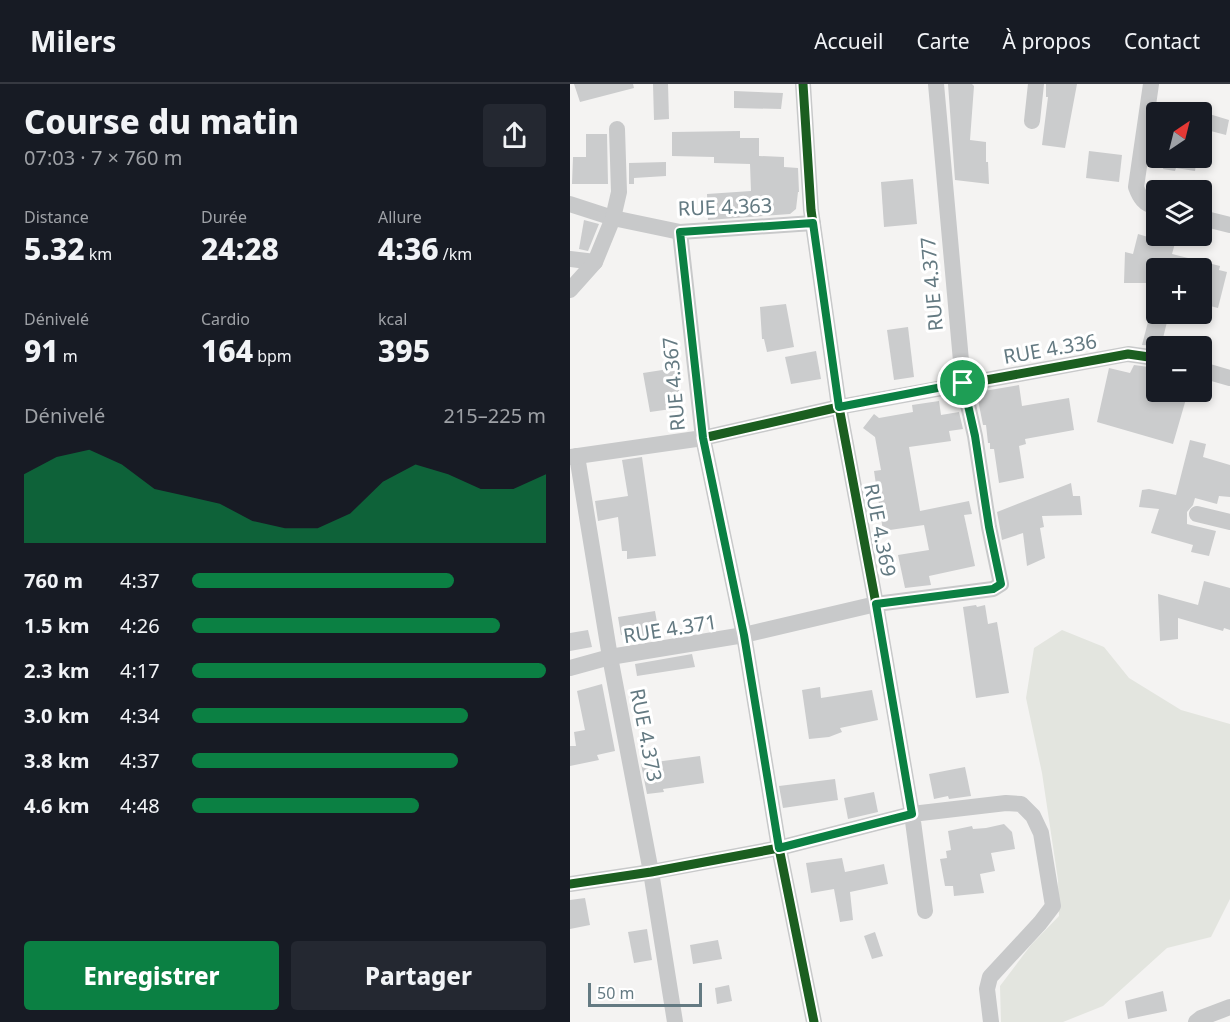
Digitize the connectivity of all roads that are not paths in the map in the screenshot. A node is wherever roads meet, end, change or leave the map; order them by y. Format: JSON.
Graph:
{"nodes":[{"id":1,"x":803,"y":84,"type":"edge"},
{"id":2,"x":936,"y":84,"type":"edge"},
{"id":3,"x":1036,"y":84,"type":"edge"},
{"id":4,"x":1152,"y":84,"type":"edge"},
{"id":5,"x":1032,"y":121,"type":"dead end"},
{"id":6,"x":617,"y":129,"type":"dead end"},
{"id":7,"x":1146,"y":203,"type":"edge"},
{"id":8,"x":570,"y":204,"type":"edge"},
{"id":9,"x":613,"y":218,"type":"junction"},
{"id":10,"x":1212,"y":220,"type":"edge"},
{"id":11,"x":813,"y":223,"type":"junction"},
{"id":12,"x":1230,"y":225,"type":"edge"},
{"id":13,"x":680,"y":232,"type":"junction"},
{"id":14,"x":570,"y":259,"type":"edge"},
{"id":15,"x":595,"y":262,"type":"junction"},
{"id":16,"x":570,"y":290,"type":"edge"},
{"id":17,"x":1146,"y":357,"type":"edge"},
{"id":18,"x":1212,"y":373,"type":"edge"},
{"id":19,"x":1230,"y":378,"type":"edge"},
{"id":20,"x":963,"y":383,"type":"junction"},
{"id":21,"x":839,"y":407,"type":"junction"},
{"id":22,"x":703,"y":438,"type":"junction"},
{"id":23,"x":574,"y":456,"type":"edge"},
{"id":24,"x":1197,"y":514,"type":"dead end"},
{"id":25,"x":1230,"y":522,"type":"edge"},
{"id":26,"x":1001,"y":584,"type":"joint"},
{"id":27,"x":876,"y":604,"type":"junction"},
{"id":28,"x":744,"y":635,"type":"junction"},
{"id":29,"x":610,"y":657,"type":"junction"},
{"id":30,"x":570,"y":668,"type":"edge"},
{"id":31,"x":912,"y":814,"type":"junction"},
{"id":32,"x":779,"y":848,"type":"junction"},
{"id":33,"x":651,"y":872,"type":"junction"},
{"id":34,"x":570,"y":884,"type":"edge"},
{"id":35,"x":925,"y":911,"type":"dead end"},
{"id":36,"x":1230,"y":1007,"type":"edge"},
{"id":37,"x":675,"y":1022,"type":"edge"},
{"id":38,"x":814,"y":1022,"type":"edge"},
{"id":39,"x":991,"y":1022,"type":"edge"},
{"id":40,"x":1196,"y":1022,"type":"edge"}],
"edges":[{"from":1,"to":11,"type":"street","name":"RUE 4.369"},
{"from":2,"to":20,"type":"street","name":"RUE 4.377"},
{"from":3,"to":5,"type":"street"},
{"from":4,"to":7,"type":"street"},
{"from":6,"to":9,"type":"street"},
{"from":8,"to":9,"type":"street","name":"RUE 4.363"},
{"from":9,"to":13,"type":"street","name":"RUE 4.363"},
{"from":9,"to":15,"type":"street"},
{"from":10,"to":12,"type":"street"},
{"from":11,"to":13,"type":"street","name":"RUE 4.363"},
{"from":11,"to":21,"type":"street","name":"RUE 4.369"},
{"from":13,"to":22,"type":"street","name":"RUE 4.367"},
{"from":14,"to":15,"type":"street"},
{"from":15,"to":16,"type":"street"},
{"from":17,"to":20,"type":"street","name":"RUE 4.336"},
{"from":18,"to":19,"type":"street"},
{"from":20,"to":21,"type":"street","name":"RUE 4.336"},
{"from":20,"to":26,"type":"street","name":"RUE 4.377"},
{"from":21,"to":22,"type":"street","name":"RUE 4.336"},
{"from":21,"to":27,"type":"street","name":"RUE 4.369"},
{"from":22,"to":23,"type":"street","name":"RUE 4.367"},
{"from":22,"to":28,"type":"street"},
{"from":23,"to":29,"type":"street","name":"RUE 4.373"},
{"from":24,"to":25,"type":"street"},
{"from":26,"to":27,"type":"street","name":"RUE 4.371"},
{"from":27,"to":28,"type":"street","name":"RUE 4.371"},
{"from":27,"to":31,"type":"street","name":"RUE 4.369"},
{"from":28,"to":29,"type":"street","name":"RUE 4.371"},
{"from":28,"to":32,"type":"street"},
{"from":29,"to":30,"type":"street","name":"RUE 4.371"},
{"from":29,"to":33,"type":"street","name":"RUE 4.373"},
{"from":31,"to":32,"type":"street"},
{"from":31,"to":35,"type":"street","name":"RUE 4.369"},
{"from":31,"to":39,"type":"street"},
{"from":32,"to":33,"type":"street"},
{"from":32,"to":38,"type":"street"},
{"from":33,"to":34,"type":"street"},
{"from":33,"to":37,"type":"street","name":"RUE 4.373"},
{"from":36,"to":40,"type":"street"}]}
